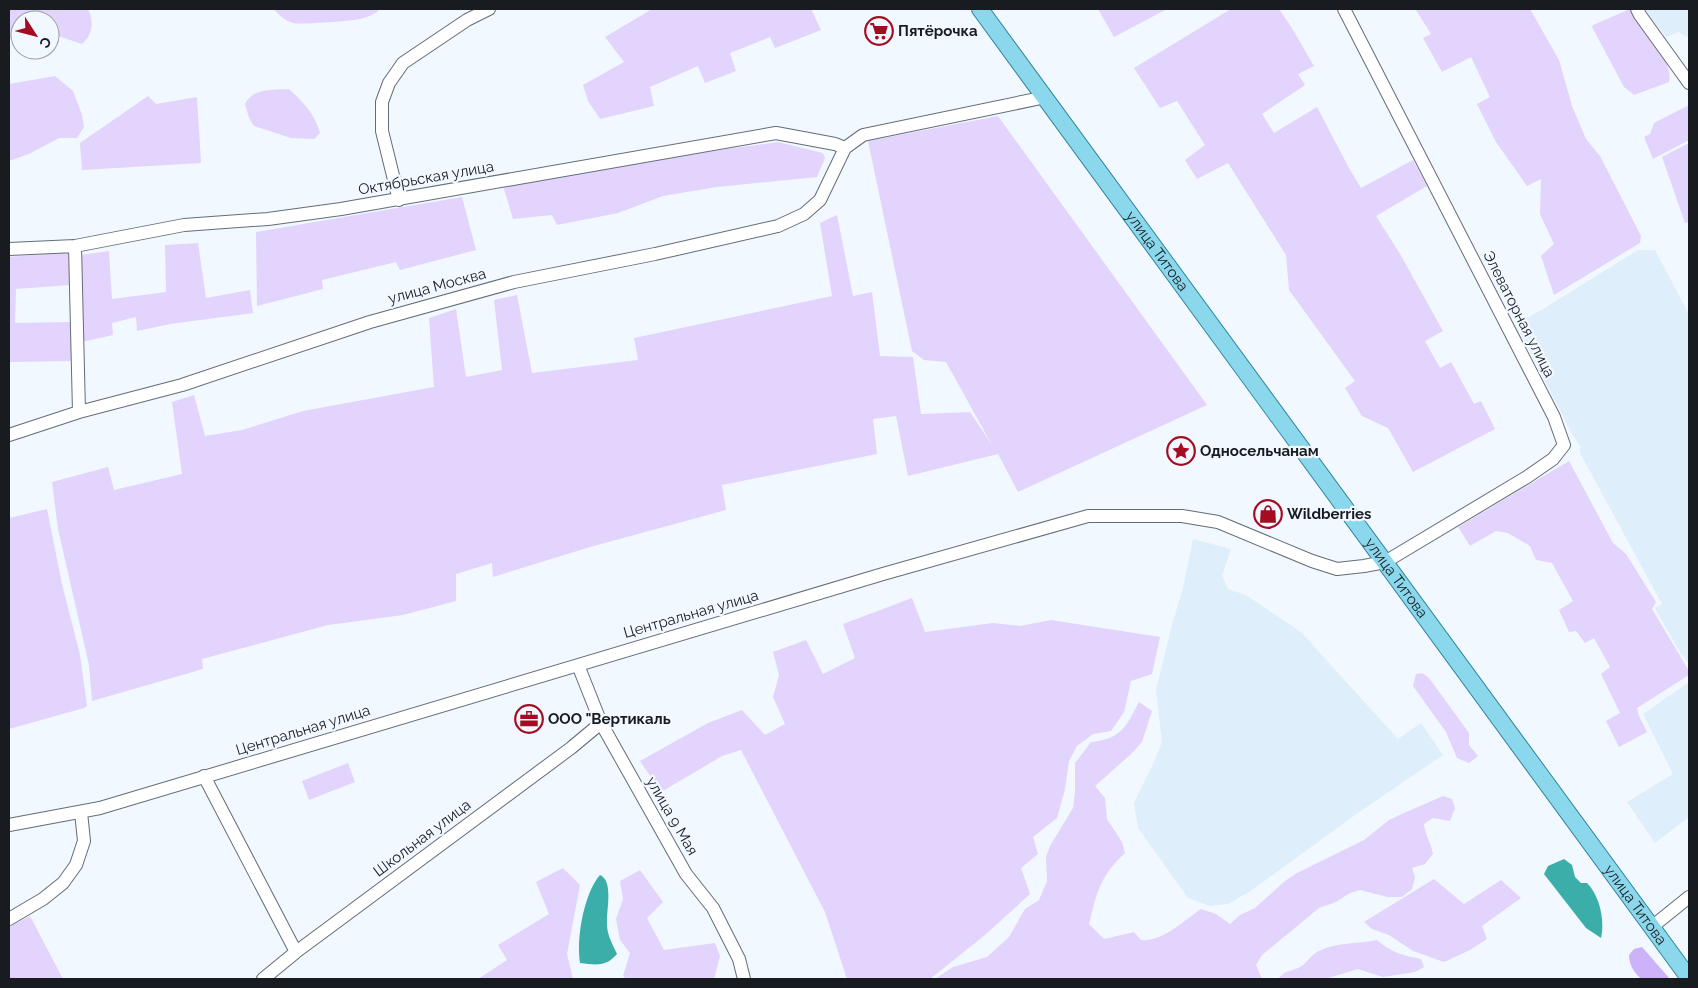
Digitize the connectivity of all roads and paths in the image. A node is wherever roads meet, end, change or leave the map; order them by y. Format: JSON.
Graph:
{"nodes":[{"id":1,"x":489,"y":9,"type":"edge"},
{"id":2,"x":980,"y":9,"type":"edge"},
{"id":3,"x":1344,"y":9,"type":"edge"},
{"id":4,"x":1637,"y":9,"type":"edge"},
{"id":5,"x":1689,"y":83,"type":"edge"},
{"id":6,"x":1046,"y":97,"type":"junction"},
{"id":7,"x":845,"y":148,"type":"junction"},
{"id":8,"x":399,"y":200,"type":"junction"},
{"id":9,"x":75,"y":246,"type":"junction"},
{"id":10,"x":9,"y":249,"type":"edge"},
{"id":11,"x":79,"y":412,"type":"junction"},
{"id":12,"x":9,"y":435,"type":"edge"},
{"id":13,"x":1384,"y":562,"type":"junction"},
{"id":14,"x":578,"y":664,"type":"junction"},
{"id":15,"x":601,"y":723,"type":"junction"},
{"id":16,"x":204,"y":776,"type":"junction"},
{"id":17,"x":80,"y":812,"type":"junction"},
{"id":18,"x":9,"y":825,"type":"edge"},
{"id":19,"x":1689,"y":897,"type":"edge"},
{"id":20,"x":9,"y":919,"type":"edge"},
{"id":21,"x":1653,"y":926,"type":"junction"},
{"id":22,"x":296,"y":952,"type":"junction"},
{"id":23,"x":1689,"y":978,"type":"edge"},
{"id":24,"x":263,"y":979,"type":"edge"},
{"id":25,"x":744,"y":979,"type":"edge"}],
"edges":[{"from":1,"to":8,"type":"street"},
{"from":2,"to":6,"type":"main road","name":"улица Титова"},
{"from":3,"to":13,"type":"street","name":"Элеваторная улица"},
{"from":4,"to":5,"type":"street"},
{"from":6,"to":7,"type":"street"},
{"from":6,"to":13,"type":"main road","name":"улица Титова"},
{"from":7,"to":8,"type":"street","name":"Октябрьская улица"},
{"from":7,"to":11,"type":"street","name":"улица Москва"},
{"from":8,"to":9,"type":"street","name":"Октябрьская улица"},
{"from":9,"to":10,"type":"street","name":"Октябрьская улица"},
{"from":9,"to":11,"type":"street"},
{"from":11,"to":12,"type":"street","name":"улица Москва"},
{"from":13,"to":14,"type":"street","name":"Центральная улица"},
{"from":13,"to":21,"type":"main road","name":"улица Титова"},
{"from":14,"to":15,"type":"street","name":"улица 9 Мая"},
{"from":14,"to":16,"type":"street","name":"Центральная улица"},
{"from":15,"to":22,"type":"street","name":"Школьная улица"},
{"from":15,"to":25,"type":"street","name":"улица 9 Мая"},
{"from":16,"to":17,"type":"street","name":"Центральная улица"},
{"from":16,"to":22,"type":"street"},
{"from":17,"to":18,"type":"street","name":"Центральная улица"},
{"from":17,"to":20,"type":"street"},
{"from":19,"to":21,"type":"street"},
{"from":21,"to":23,"type":"main road","name":"улица Титова"},
{"from":22,"to":24,"type":"street","name":"Школьная улица"}]}
